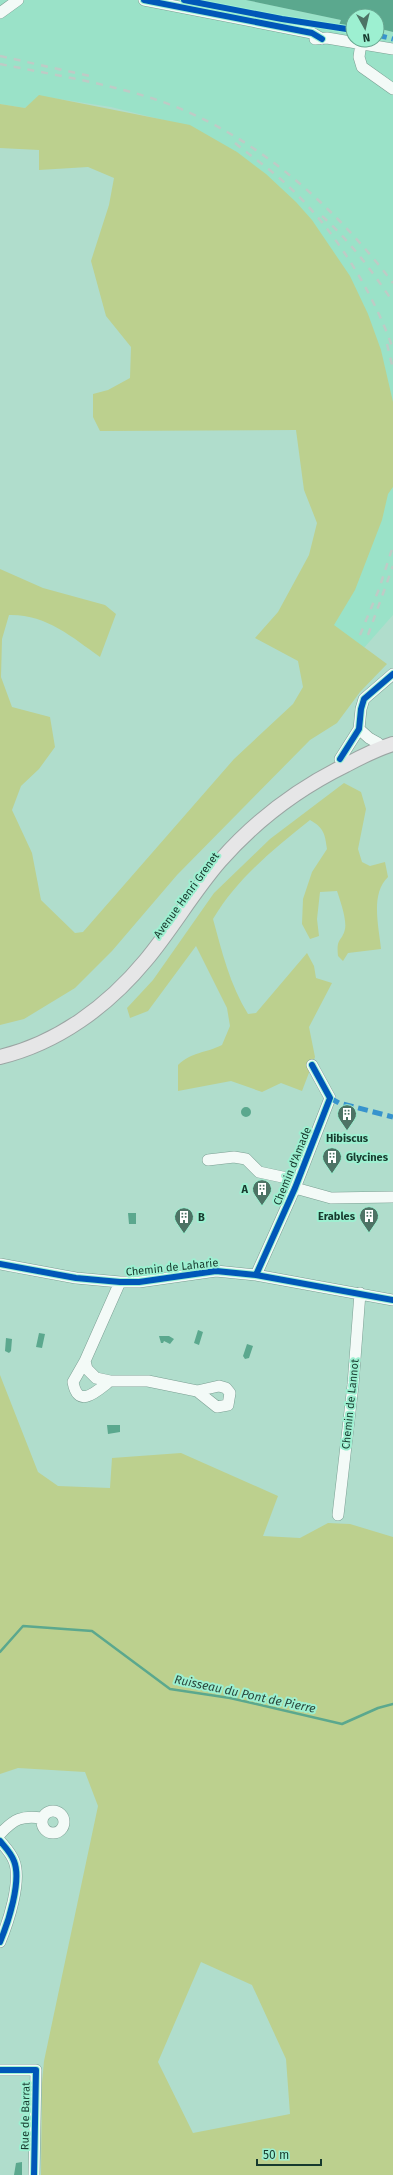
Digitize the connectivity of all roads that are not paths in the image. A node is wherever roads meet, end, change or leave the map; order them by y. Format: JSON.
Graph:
{"nodes":[{"id":1,"x":18,"y":0,"type":"edge"},
{"id":2,"x":144,"y":0,"type":"edge"},
{"id":3,"x":0,"y":12,"type":"edge"},
{"id":4,"x":345,"y":41,"type":"edge"},
{"id":5,"x":361,"y":48,"type":"edge"},
{"id":6,"x":393,"y":89,"type":"edge"},
{"id":7,"x":393,"y":674,"type":"edge"},
{"id":8,"x":359,"y":729,"type":"junction"},
{"id":9,"x":393,"y":738,"type":"edge"},
{"id":10,"x":378,"y":743,"type":"junction"},
{"id":11,"x":393,"y":744,"type":"edge"},
{"id":12,"x":340,"y":759,"type":"junction"},
{"id":13,"x":132,"y":975,"type":"junction"},
{"id":14,"x":0,"y":1057,"type":"edge"},
{"id":15,"x":312,"y":1065,"type":"dead end"},
{"id":16,"x":208,"y":1160,"type":"dead end"},
{"id":17,"x":296,"y":1185,"type":"junction"},
{"id":18,"x":393,"y":1197,"type":"edge"},
{"id":19,"x":0,"y":1264,"type":"edge"},
{"id":20,"x":256,"y":1275,"type":"junction"},
{"id":21,"x":120,"y":1282,"type":"junction"},
{"id":22,"x":360,"y":1293,"type":"junction"},
{"id":23,"x":393,"y":1300,"type":"edge"},
{"id":24,"x":85,"y":1362,"type":"junction"},
{"id":25,"x":110,"y":1381,"type":"junction"},
{"id":26,"x":197,"y":1391,"type":"dead end"},
{"id":27,"x":338,"y":1515,"type":"dead end"},
{"id":28,"x":42,"y":1818,"type":"dead end"},
{"id":29,"x":0,"y":1834,"type":"edge"},
{"id":30,"x":0,"y":1841,"type":"edge"},
{"id":31,"x":0,"y":1942,"type":"edge"},
{"id":32,"x":0,"y":2070,"type":"edge"},
{"id":33,"x":34,"y":2175,"type":"edge"}],
"edges":[{"from":1,"to":3,"type":"street"},
{"from":2,"to":4,"type":"street"},
{"from":5,"to":6,"type":"street"},
{"from":7,"to":8,"type":"street"},
{"from":8,"to":10,"type":"street"},
{"from":8,"to":12,"type":"street"},
{"from":9,"to":10,"type":"main road","name":"Avenue Henri Grenet"},
{"from":10,"to":12,"type":"main road","name":"Avenue Henri Grenet"},
{"from":11,"to":13,"type":"main road","name":"Avenue Henri Grenet"},
{"from":12,"to":13,"type":"main road","name":"Avenue Henri Grenet"},
{"from":13,"to":14,"type":"main road","name":"Avenue Henri Grenet"},
{"from":15,"to":17,"type":"street","name":"Chemin d'Amade"},
{"from":16,"to":17,"type":"street"},
{"from":17,"to":18,"type":"street"},
{"from":17,"to":20,"type":"street","name":"Chemin d'Amade"},
{"from":19,"to":21,"type":"street","name":"Chemin de Laharie"},
{"from":20,"to":21,"type":"street","name":"Chemin de Laharie"},
{"from":20,"to":22,"type":"street","name":"Chemin de Laharie"},
{"from":21,"to":24,"type":"street"},
{"from":22,"to":23,"type":"street","name":"Chemin de Laharie"},
{"from":22,"to":27,"type":"street","name":"Chemin de Lannot"},
{"from":24,"to":25,"type":"street"},
{"from":24,"to":25,"type":"street"},
{"from":25,"to":26,"type":"street"},
{"from":28,"to":29,"type":"street"},
{"from":30,"to":31,"type":"street"},
{"from":32,"to":33,"type":"street","name":"Rue de Barrat"}]}
